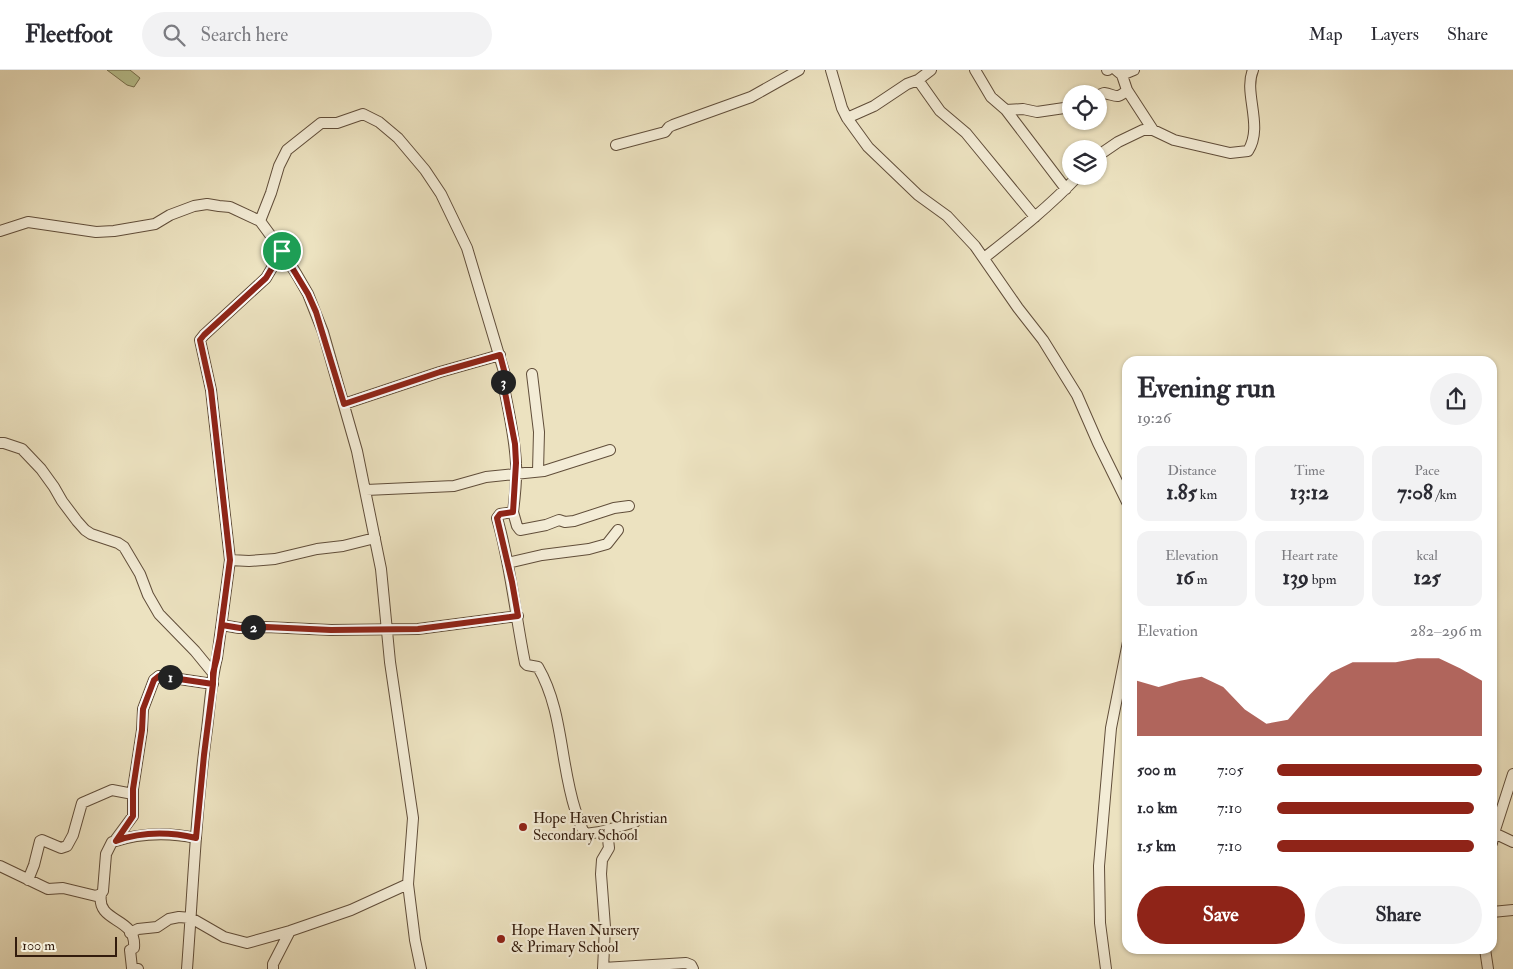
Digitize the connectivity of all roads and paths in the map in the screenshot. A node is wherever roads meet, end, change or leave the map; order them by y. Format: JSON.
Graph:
{"nodes":[{"id":1,"x":799,"y":70,"type":"edge"},
{"id":2,"x":831,"y":70,"type":"edge"},
{"id":3,"x":930,"y":70,"type":"edge"},
{"id":4,"x":975,"y":70,"type":"edge"},
{"id":5,"x":1134,"y":70,"type":"edge"},
{"id":6,"x":1253,"y":70,"type":"edge"},
{"id":7,"x":1119,"y":72,"type":"edge"},
{"id":8,"x":918,"y":80,"type":"junction"},
{"id":9,"x":1127,"y":90,"type":"junction"},
{"id":10,"x":1107,"y":94,"type":"edge"},
{"id":11,"x":1062,"y":108,"type":"edge"},
{"id":12,"x":1006,"y":110,"type":"junction"},
{"id":13,"x":847,"y":118,"type":"junction"},
{"id":14,"x":1153,"y":130,"type":"junction"},
{"id":15,"x":616,"y":145,"type":"dead end"},
{"id":16,"x":1107,"y":150,"type":"edge"},
{"id":17,"x":1070,"y":185,"type":"edge"},
{"id":18,"x":1066,"y":189,"type":"junction"},
{"id":19,"x":1035,"y":217,"type":"junction"},
{"id":20,"x":260,"y":222,"type":"junction"},
{"id":21,"x":0,"y":231,"type":"edge"},
{"id":22,"x":282,"y":251,"type":"junction"},
{"id":23,"x":984,"y":258,"type":"junction"},
{"id":24,"x":500,"y":355,"type":"junction"},
{"id":25,"x":532,"y":374,"type":"dead end"},
{"id":26,"x":344,"y":404,"type":"junction"},
{"id":27,"x":0,"y":443,"type":"edge"},
{"id":28,"x":610,"y":450,"type":"dead end"},
{"id":29,"x":538,"y":471,"type":"junction"},
{"id":30,"x":516,"y":473,"type":"junction"},
{"id":31,"x":366,"y":490,"type":"junction"},
{"id":32,"x":1122,"y":492,"type":"edge"},
{"id":33,"x":629,"y":506,"type":"dead end"},
{"id":34,"x":513,"y":512,"type":"junction"},
{"id":35,"x":618,"y":530,"type":"dead end"},
{"id":36,"x":375,"y":538,"type":"junction"},
{"id":37,"x":230,"y":560,"type":"junction"},
{"id":38,"x":508,"y":563,"type":"junction"},
{"id":39,"x":518,"y":616,"type":"junction"},
{"id":40,"x":222,"y":625,"type":"junction"},
{"id":41,"x":388,"y":630,"type":"junction"},
{"id":42,"x":1122,"y":672,"type":"edge"},
{"id":43,"x":213,"y":679,"type":"junction"},
{"id":44,"x":1513,"y":774,"type":"edge"},
{"id":45,"x":133,"y":794,"type":"junction"},
{"id":46,"x":635,"y":822,"type":"dead end"},
{"id":47,"x":1497,"y":825,"type":"edge"},
{"id":48,"x":607,"y":830,"type":"junction"},
{"id":49,"x":196,"y":838,"type":"junction"},
{"id":50,"x":1497,"y":839,"type":"edge"},
{"id":51,"x":116,"y":841,"type":"junction"},
{"id":52,"x":1513,"y":842,"type":"edge"},
{"id":53,"x":0,"y":866,"type":"edge"},
{"id":54,"x":28,"y":880,"type":"junction"},
{"id":55,"x":408,"y":884,"type":"junction"},
{"id":56,"x":101,"y":894,"type":"junction"},
{"id":57,"x":1513,"y":910,"type":"edge"},
{"id":58,"x":1497,"y":912,"type":"edge"},
{"id":59,"x":191,"y":918,"type":"junction"},
{"id":60,"x":290,"y":931,"type":"junction"},
{"id":61,"x":130,"y":933,"type":"junction"},
{"id":62,"x":1486,"y":954,"type":"edge"},
{"id":63,"x":138,"y":969,"type":"edge"},
{"id":64,"x":187,"y":969,"type":"edge"},
{"id":65,"x":273,"y":969,"type":"edge"},
{"id":66,"x":421,"y":969,"type":"edge"},
{"id":67,"x":603,"y":969,"type":"edge"},
{"id":68,"x":693,"y":969,"type":"edge"},
{"id":69,"x":1106,"y":969,"type":"edge"},
{"id":70,"x":1488,"y":969,"type":"edge"}],
"edges":[{"from":1,"to":15,"type":"street"},
{"from":2,"to":13,"type":"street"},
{"from":3,"to":8,"type":"street"},
{"from":4,"to":12,"type":"street"},
{"from":5,"to":7,"type":"street"},
{"from":6,"to":14,"type":"street"},
{"from":7,"to":9,"type":"street"},
{"from":8,"to":13,"type":"street"},
{"from":8,"to":19,"type":"street"},
{"from":9,"to":10,"type":"street"},
{"from":9,"to":14,"type":"street"},
{"from":11,"to":12,"type":"street"},
{"from":12,"to":18,"type":"street"},
{"from":13,"to":23,"type":"street"},
{"from":14,"to":16,"type":"street"},
{"from":17,"to":18,"type":"street"},
{"from":18,"to":19,"type":"street"},
{"from":19,"to":23,"type":"street"},
{"from":20,"to":21,"type":"street"},
{"from":20,"to":22,"type":"street"},
{"from":20,"to":24,"type":"street"},
{"from":22,"to":26,"type":"street"},
{"from":22,"to":37,"type":"street"},
{"from":23,"to":32,"type":"street"},
{"from":24,"to":26,"type":"street"},
{"from":24,"to":30,"type":"street"},
{"from":25,"to":29,"type":"street"},
{"from":26,"to":31,"type":"street"},
{"from":27,"to":43,"type":"street"},
{"from":28,"to":29,"type":"street"},
{"from":29,"to":30,"type":"street"},
{"from":30,"to":31,"type":"street"},
{"from":30,"to":34,"type":"street"},
{"from":31,"to":36,"type":"street"},
{"from":33,"to":34,"type":"street"},
{"from":34,"to":38,"type":"street"},
{"from":35,"to":38,"type":"street"},
{"from":36,"to":37,"type":"street"},
{"from":36,"to":41,"type":"street"},
{"from":37,"to":40,"type":"street"},
{"from":38,"to":39,"type":"street"},
{"from":39,"to":41,"type":"street"},
{"from":39,"to":48,"type":"street"},
{"from":40,"to":41,"type":"street"},
{"from":40,"to":43,"type":"street"},
{"from":41,"to":55,"type":"street"},
{"from":42,"to":69,"type":"street"},
{"from":43,"to":45,"type":"street"},
{"from":43,"to":49,"type":"street"},
{"from":44,"to":47,"type":"street"},
{"from":45,"to":51,"type":"street"},
{"from":45,"to":54,"type":"street"},
{"from":46,"to":48,"type":"street"},
{"from":48,"to":67,"type":"street"},
{"from":49,"to":51,"type":"street"},
{"from":49,"to":59,"type":"street"},
{"from":50,"to":52,"type":"street"},
{"from":51,"to":56,"type":"street"},
{"from":53,"to":54,"type":"street"},
{"from":54,"to":56,"type":"street"},
{"from":55,"to":60,"type":"street"},
{"from":55,"to":66,"type":"street"},
{"from":56,"to":61,"type":"street"},
{"from":57,"to":58,"type":"street"},
{"from":59,"to":60,"type":"street"},
{"from":59,"to":61,"type":"street"},
{"from":59,"to":64,"type":"street"},
{"from":60,"to":65,"type":"street"},
{"from":61,"to":63,"type":"street"},
{"from":62,"to":70,"type":"street"},
{"from":67,"to":68,"type":"street"}]}
